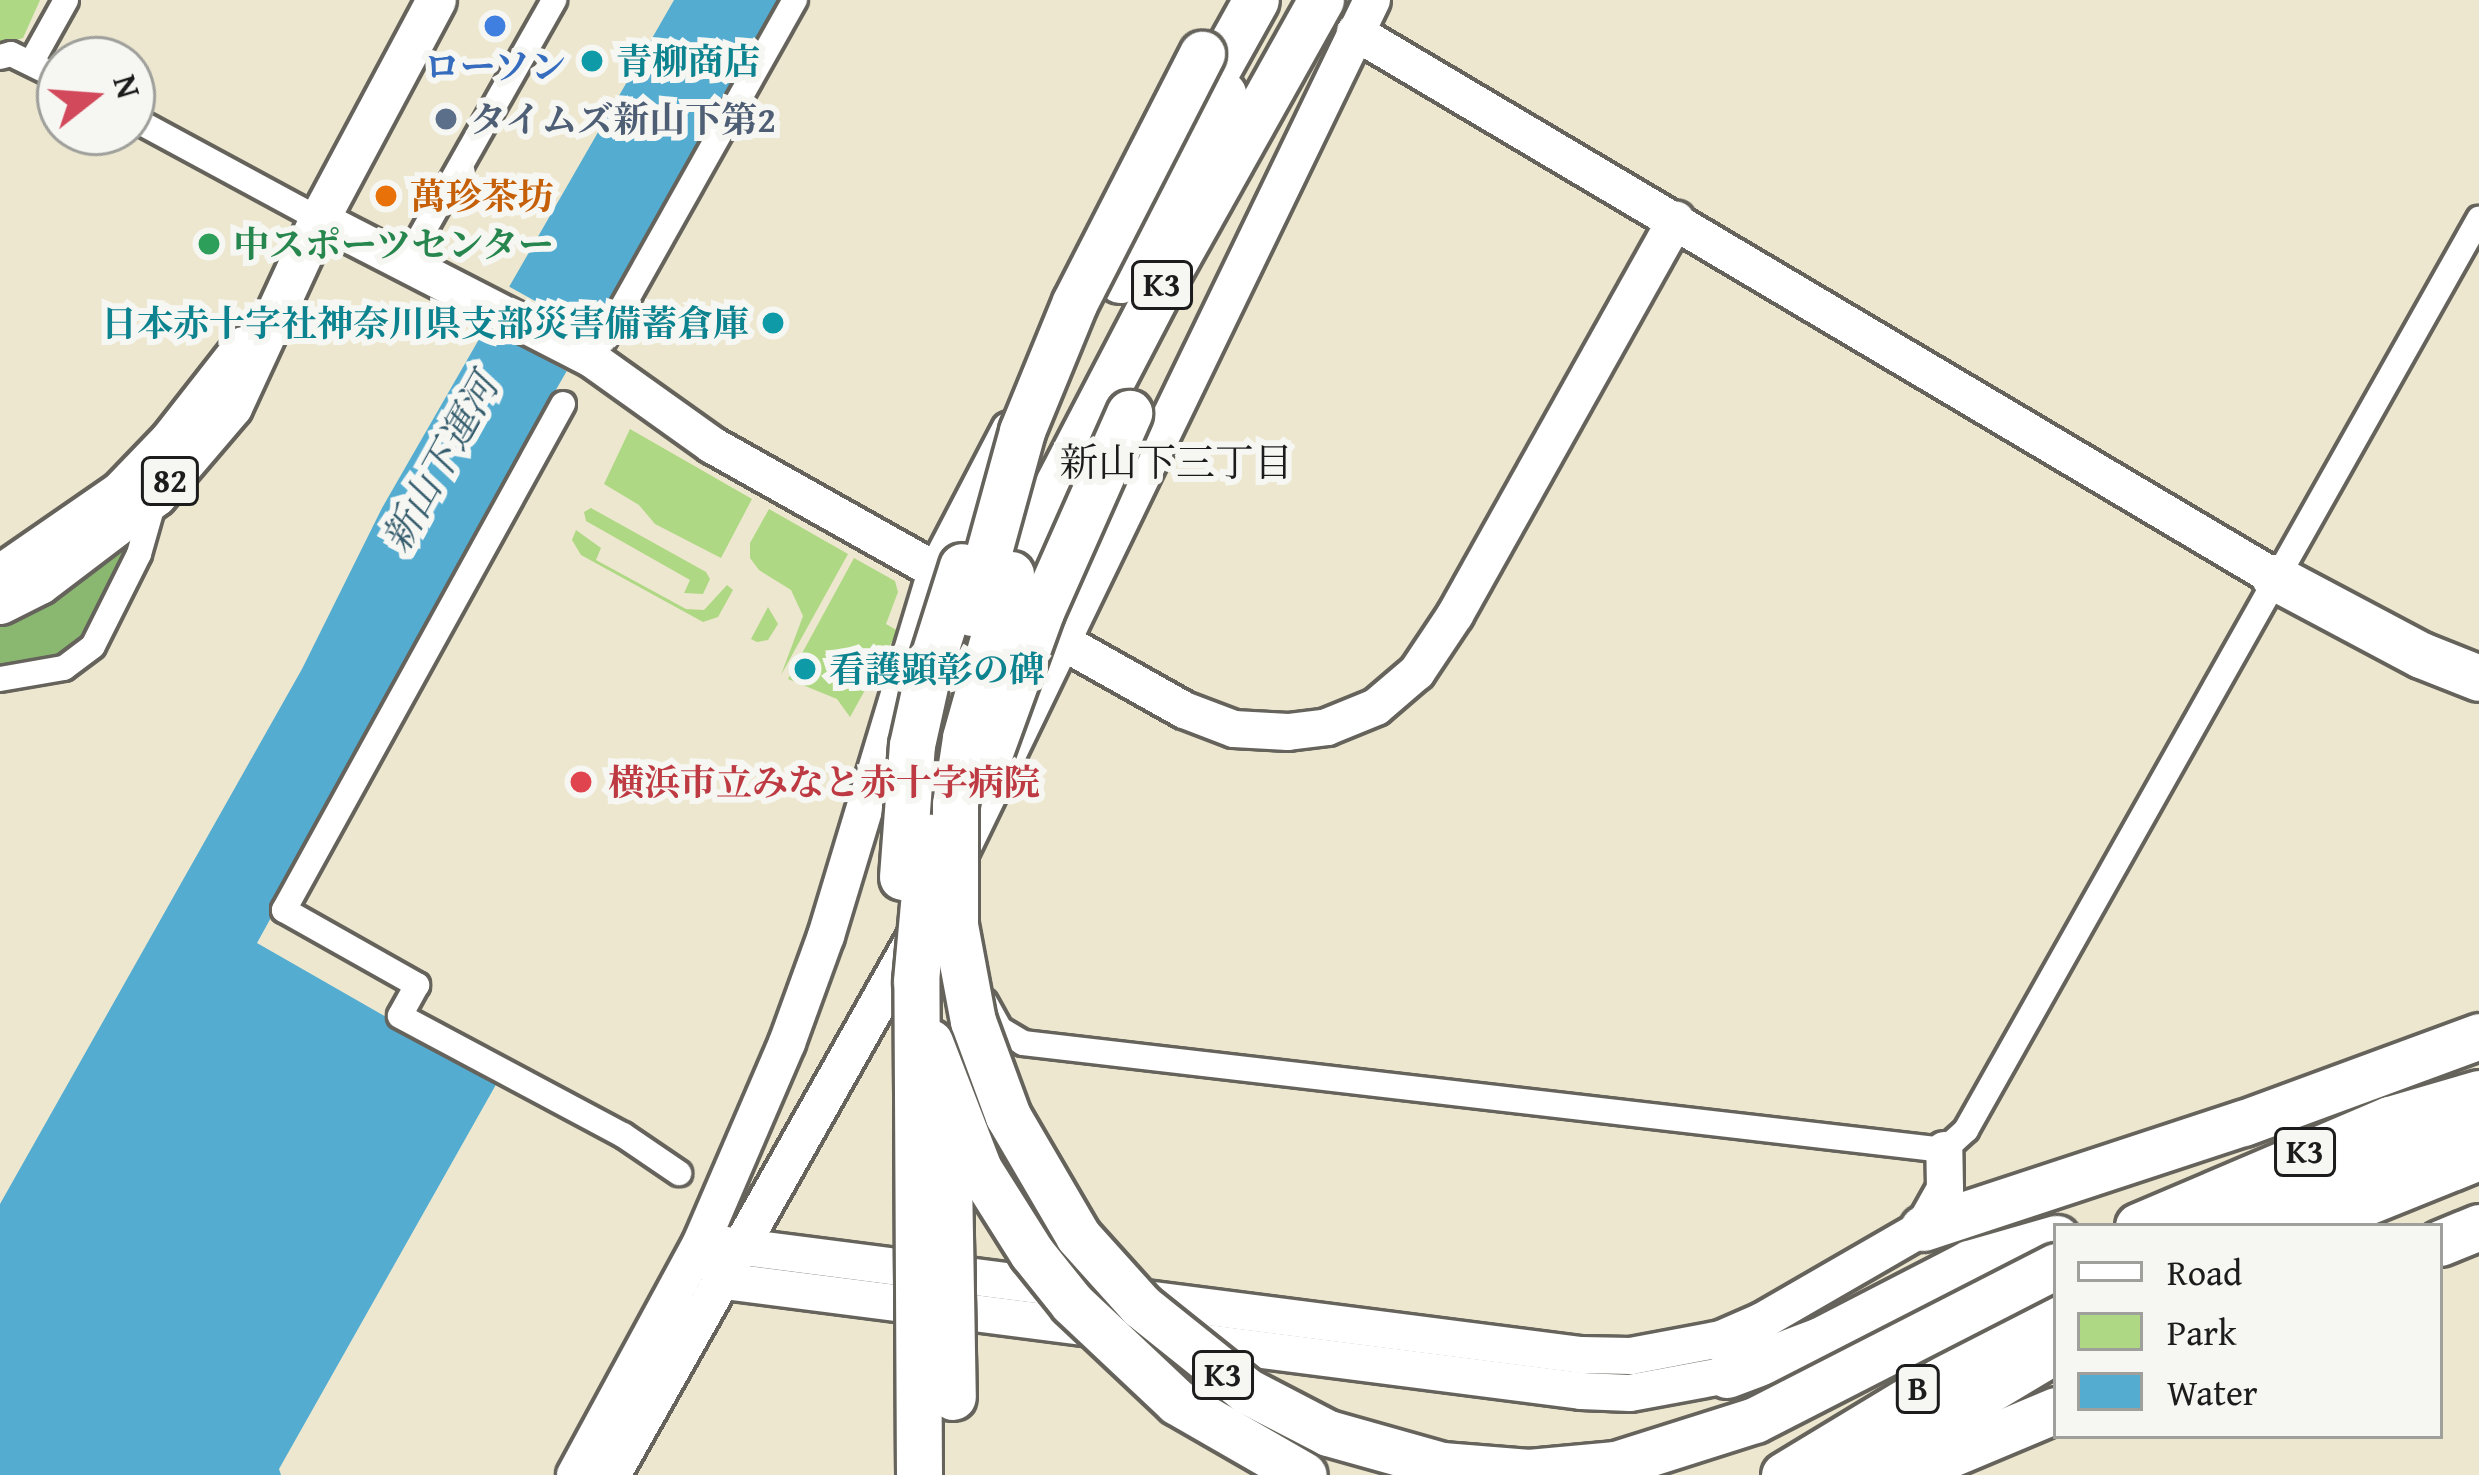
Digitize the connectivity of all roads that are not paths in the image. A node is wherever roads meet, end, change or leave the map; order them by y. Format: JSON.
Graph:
{"nodes":[{"id":1,"x":66,"y":0,"type":"edge"},
{"id":2,"x":436,"y":0,"type":"edge"},
{"id":3,"x":554,"y":0,"type":"edge"},
{"id":4,"x":795,"y":0,"type":"edge"},
{"id":5,"x":1233,"y":0,"type":"edge"},
{"id":6,"x":1244,"y":0,"type":"edge"},
{"id":7,"x":1256,"y":0,"type":"edge"},
{"id":8,"x":1275,"y":0,"type":"edge"},
{"id":9,"x":1296,"y":0,"type":"edge"},
{"id":10,"x":1321,"y":0,"type":"edge"},
{"id":11,"x":1357,"y":10,"type":"edge"},
{"id":12,"x":0,"y":57,"type":"edge"},
{"id":13,"x":32,"y":63,"type":"junction"},
{"id":14,"x":36,"y":65,"type":"edge"},
{"id":15,"x":156,"y":131,"type":"edge"},
{"id":16,"x":319,"y":219,"type":"junction"},
{"id":17,"x":2479,"y":219,"type":"edge"},
{"id":18,"x":1676,"y":220,"type":"junction"},
{"id":19,"x":406,"y":262,"type":"junction"},
{"id":20,"x":278,"y":302,"type":"junction"},
{"id":21,"x":593,"y":347,"type":"junction"},
{"id":22,"x":563,"y":404,"type":"dead end"},
{"id":23,"x":155,"y":496,"type":"junction"},
{"id":24,"x":937,"y":572,"type":"junction"},
{"id":25,"x":0,"y":574,"type":"edge"},
{"id":26,"x":1011,"y":574,"type":"junction"},
{"id":27,"x":2274,"y":577,"type":"junction"},
{"id":28,"x":0,"y":604,"type":"edge"},
{"id":29,"x":942,"y":625,"type":"junction"},
{"id":30,"x":1062,"y":642,"type":"junction"},
{"id":31,"x":2471,"y":676,"type":"edge"},
{"id":32,"x":0,"y":679,"type":"edge"},
{"id":33,"x":924,"y":922,"type":"junction"},
{"id":34,"x":2479,"y":1036,"type":"edge"},
{"id":35,"x":2479,"y":1093,"type":"edge"},
{"id":36,"x":2479,"y":1117,"type":"edge"},
{"id":37,"x":1945,"y":1150,"type":"junction"},
{"id":38,"x":2479,"y":1156,"type":"edge"},
{"id":39,"x":679,"y":1173,"type":"dead end"},
{"id":40,"x":2145,"y":1223,"type":"edge"},
{"id":41,"x":2229,"y":1223,"type":"edge"},
{"id":42,"x":2295,"y":1223,"type":"edge"},
{"id":43,"x":2314,"y":1223,"type":"edge"},
{"id":44,"x":2333,"y":1223,"type":"edge"},
{"id":45,"x":2479,"y":1227,"type":"edge"},
{"id":46,"x":1923,"y":1228,"type":"junction"},
{"id":47,"x":2053,"y":1239,"type":"edge"},
{"id":48,"x":2443,"y":1242,"type":"edge"},
{"id":49,"x":747,"y":1244,"type":"junction"},
{"id":50,"x":700,"y":1245,"type":"junction"},
{"id":51,"x":2479,"y":1256,"type":"edge"},
{"id":52,"x":2443,"y":1261,"type":"edge"},
{"id":53,"x":2053,"y":1268,"type":"edge"},
{"id":54,"x":724,"y":1281,"type":"junction"},
{"id":55,"x":2053,"y":1312,"type":"edge"},
{"id":56,"x":2053,"y":1343,"type":"edge"},
{"id":57,"x":2053,"y":1356,"type":"edge"},
{"id":58,"x":2053,"y":1356,"type":"edge"},
{"id":59,"x":1727,"y":1375,"type":"joint"},
{"id":60,"x":2053,"y":1411,"type":"edge"},
{"id":61,"x":575,"y":1475,"type":"edge"},
{"id":62,"x":612,"y":1475,"type":"edge"},
{"id":63,"x":919,"y":1475,"type":"edge"},
{"id":64,"x":946,"y":1475,"type":"edge"},
{"id":65,"x":1304,"y":1475,"type":"edge"},
{"id":66,"x":1784,"y":1475,"type":"edge"},
{"id":67,"x":1834,"y":1475,"type":"edge"},
{"id":68,"x":1847,"y":1475,"type":"edge"},
{"id":69,"x":1860,"y":1475,"type":"edge"},
{"id":70,"x":1901,"y":1475,"type":"edge"}],
"edges":[{"from":1,"to":13,"type":"street"},
{"from":2,"to":16,"type":"main road","number":"82"},
{"from":3,"to":19,"type":"street"},
{"from":4,"to":21,"type":"street"},
{"from":5,"to":63,"type":"highway","number":"K3","bridge":true},
{"from":6,"to":24,"type":"street"},
{"from":7,"to":29,"type":"highway","number":"K3","bridge":true},
{"from":8,"to":29,"type":"highway","number":"K3","bridge":true},
{"from":9,"to":26,"type":"highway","number":"K3"},
{"from":10,"to":26,"type":"highway","number":"K3"},
{"from":11,"to":18,"type":"street"},
{"from":11,"to":30,"type":"street"},
{"from":11,"to":64,"type":"highway","number":"K3","bridge":true},
{"from":12,"to":13,"type":"street"},
{"from":13,"to":14,"type":"street"},
{"from":15,"to":16,"type":"street"},
{"from":16,"to":19,"type":"street"},
{"from":16,"to":20,"type":"main road","number":"82"},
{"from":17,"to":27,"type":"street"},
{"from":18,"to":27,"type":"street"},
{"from":18,"to":30,"type":"street"},
{"from":19,"to":21,"type":"street"},
{"from":20,"to":23,"type":"main road","number":"82"},
{"from":20,"to":25,"type":"main road","number":"82"},
{"from":21,"to":24,"type":"street"},
{"from":22,"to":39,"type":"street"},
{"from":23,"to":28,"type":"main road","number":"82"},
{"from":23,"to":32,"type":"street"},
{"from":24,"to":30,"type":"street"},
{"from":24,"to":50,"type":"street"},
{"from":26,"to":53,"type":"highway","number":"K3","bridge":true},
{"from":27,"to":31,"type":"highway"},
{"from":27,"to":37,"type":"street"},
{"from":29,"to":65,"type":"highway","number":"K3","bridge":true},
{"from":30,"to":33,"type":"street"},
{"from":33,"to":37,"type":"street"},
{"from":33,"to":49,"type":"street"},
{"from":34,"to":46,"type":"highway"},
{"from":35,"to":40,"type":"highway","number":"K3"},
{"from":36,"to":41,"type":"highway"},
{"from":37,"to":46,"type":"street"},
{"from":38,"to":42,"type":"highway"},
{"from":38,"to":43,"type":"highway"},
{"from":38,"to":44,"type":"highway"},
{"from":45,"to":48,"type":"highway"},
{"from":46,"to":49,"type":"street"},
{"from":47,"to":59,"type":"highway"},
{"from":49,"to":50,"type":"street"},
{"from":49,"to":54,"type":"street"},
{"from":50,"to":54,"type":"street"},
{"from":50,"to":61,"type":"street"},
{"from":51,"to":52,"type":"highway"},
{"from":54,"to":59,"type":"street"},
{"from":54,"to":62,"type":"street"},
{"from":55,"to":66,"type":"highway","number":"B"},
{"from":56,"to":67,"type":"highway"},
{"from":57,"to":68,"type":"highway","number":"B"},
{"from":58,"to":69,"type":"highway"},
{"from":60,"to":70,"type":"highway"}]}
